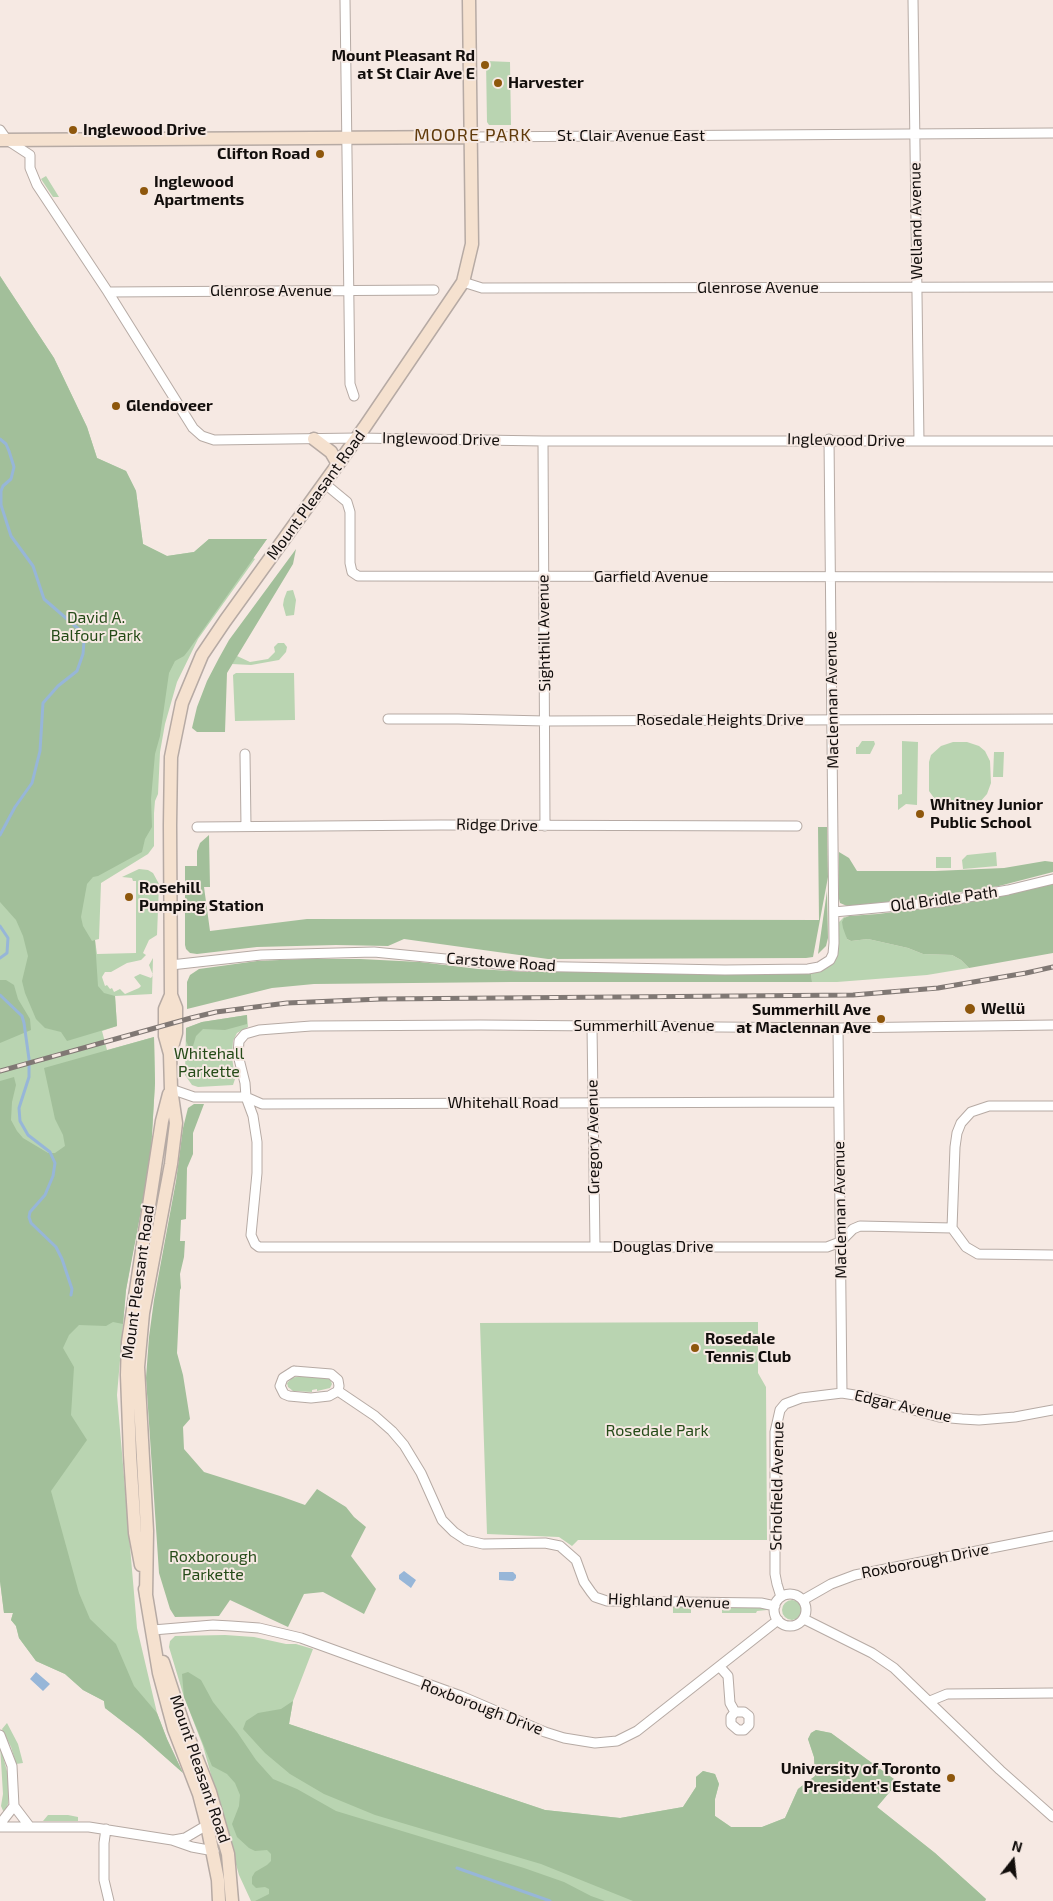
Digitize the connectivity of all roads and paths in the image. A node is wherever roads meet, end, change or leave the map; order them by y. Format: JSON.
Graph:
{"nodes":[{"id":1,"x":346,"y":0,"type":"edge"},
{"id":2,"x":469,"y":0,"type":"edge"},
{"id":3,"x":913,"y":0,"type":"edge"},
{"id":4,"x":1053,"y":133,"type":"edge"},
{"id":5,"x":914,"y":134,"type":"junction"},
{"id":6,"x":2,"y":136,"type":"edge"},
{"id":7,"x":347,"y":137,"type":"junction"},
{"id":8,"x":471,"y":137,"type":"junction"},
{"id":9,"x":463,"y":282,"type":"junction"},
{"id":10,"x":1053,"y":286,"type":"edge"},
{"id":11,"x":917,"y":287,"type":"junction"},
{"id":12,"x":434,"y":290,"type":"dead end"},
{"id":13,"x":348,"y":291,"type":"junction"},
{"id":14,"x":108,"y":292,"type":"junction"},
{"id":15,"x":354,"y":396,"type":"dead end"},
{"id":16,"x":356,"y":438,"type":"junction"},
{"id":17,"x":314,"y":439,"type":"junction"},
{"id":18,"x":829,"y":439,"type":"junction"},
{"id":19,"x":1053,"y":440,"type":"edge"},
{"id":20,"x":543,"y":441,"type":"junction"},
{"id":21,"x":919,"y":441,"type":"junction"},
{"id":22,"x":338,"y":464,"type":"junction"},
{"id":23,"x":324,"y":483,"type":"junction"},
{"id":24,"x":544,"y":576,"type":"junction"},
{"id":25,"x":829,"y":577,"type":"junction"},
{"id":26,"x":1053,"y":577,"type":"edge"},
{"id":27,"x":388,"y":719,"type":"dead end"},
{"id":28,"x":1053,"y":719,"type":"edge"},
{"id":29,"x":831,"y":720,"type":"junction"},
{"id":30,"x":545,"y":721,"type":"junction"},
{"id":31,"x":245,"y":754,"type":"dead end"},
{"id":32,"x":246,"y":826,"type":"junction"},
{"id":33,"x":545,"y":826,"type":"junction"},
{"id":34,"x":797,"y":826,"type":"dead end"},
{"id":35,"x":197,"y":827,"type":"dead end"},
{"id":36,"x":1053,"y":879,"type":"edge"},
{"id":37,"x":834,"y":912,"type":"junction"},
{"id":38,"x":830,"y":960,"type":"joint"},
{"id":39,"x":171,"y":965,"type":"junction"},
{"id":40,"x":592,"y":1026,"type":"junction"},
{"id":41,"x":1053,"y":1026,"type":"edge"},
{"id":42,"x":838,"y":1028,"type":"junction"},
{"id":43,"x":171,"y":1089,"type":"junction"},
{"id":44,"x":246,"y":1097,"type":"junction"},
{"id":45,"x":838,"y":1102,"type":"junction"},
{"id":46,"x":593,"y":1104,"type":"junction"},
{"id":47,"x":1053,"y":1106,"type":"edge"},
{"id":48,"x":952,"y":1228,"type":"junction"},
{"id":49,"x":840,"y":1242,"type":"junction"},
{"id":50,"x":594,"y":1247,"type":"junction"},
{"id":51,"x":1053,"y":1255,"type":"edge"},
{"id":52,"x":338,"y":1391,"type":"junction"},
{"id":53,"x":842,"y":1393,"type":"junction"},
{"id":54,"x":1053,"y":1410,"type":"edge"},
{"id":55,"x":1053,"y":1536,"type":"edge"},
{"id":56,"x":781,"y":1597,"type":"junction"},
{"id":57,"x":803,"y":1600,"type":"junction"},
{"id":58,"x":775,"y":1606,"type":"junction"},
{"id":59,"x":804,"y":1619,"type":"junction"},
{"id":60,"x":778,"y":1620,"type":"junction"},
{"id":61,"x":154,"y":1635,"type":"junction"},
{"id":62,"x":720,"y":1667,"type":"junction"},
{"id":63,"x":1053,"y":1694,"type":"edge"},
{"id":64,"x":930,"y":1701,"type":"junction"},
{"id":65,"x":735,"y":1712,"type":"dead end"},
{"id":66,"x":0,"y":1735,"type":"edge"},
{"id":67,"x":14,"y":1806,"type":"junction"},
{"id":68,"x":1053,"y":1818,"type":"edge"},
{"id":69,"x":207,"y":1825,"type":"junction"},
{"id":70,"x":0,"y":1826,"type":"edge"},
{"id":71,"x":30,"y":1827,"type":"junction"},
{"id":72,"x":106,"y":1829,"type":"junction"},
{"id":73,"x":172,"y":1840,"type":"junction"},
{"id":74,"x":214,"y":1851,"type":"junction"},
{"id":75,"x":232,"y":1881,"type":"junction"},
{"id":76,"x":109,"y":1901,"type":"edge"},
{"id":77,"x":219,"y":1901,"type":"edge"},
{"id":78,"x":232,"y":1901,"type":"edge"},
{"id":79,"x":241,"y":1901,"type":"edge"}],
"edges":[{"from":1,"to":7,"type":"street"},
{"from":2,"to":8,"type":"main road","name":"Mount Pleasant Road"},
{"from":3,"to":5,"type":"street","name":"Welland Avenue"},
{"from":4,"to":5,"type":"street","name":"St. Clair Avenue East"},
{"from":5,"to":8,"type":"street","name":"St. Clair Avenue East"},
{"from":5,"to":11,"type":"street","name":"Welland Avenue"},
{"from":6,"to":7,"type":"main road","name":"St. Clair Avenue East"},
{"from":6,"to":14,"type":"street","name":"Inglewood Drive"},
{"from":7,"to":8,"type":"main road","name":"St. Clair Avenue East"},
{"from":7,"to":13,"type":"street"},
{"from":8,"to":9,"type":"main road","name":"Mount Pleasant Road"},
{"from":9,"to":11,"type":"street","name":"Glenrose Avenue"},
{"from":9,"to":16,"type":"main road","name":"Mount Pleasant Road"},
{"from":10,"to":11,"type":"street","name":"Glenrose Avenue"},
{"from":11,"to":21,"type":"street","name":"Welland Avenue"},
{"from":12,"to":13,"type":"street","name":"Glenrose Avenue"},
{"from":13,"to":14,"type":"street","name":"Glenrose Avenue"},
{"from":13,"to":15,"type":"street"},
{"from":14,"to":17,"type":"street","name":"Inglewood Drive"},
{"from":16,"to":17,"type":"street","name":"Inglewood Drive"},
{"from":16,"to":20,"type":"street","name":"Inglewood Drive"},
{"from":16,"to":22,"type":"main road","name":"Mount Pleasant Road"},
{"from":17,"to":22,"type":"main road"},
{"from":18,"to":20,"type":"street","name":"Inglewood Drive"},
{"from":18,"to":21,"type":"street","name":"Inglewood Drive"},
{"from":18,"to":25,"type":"street","name":"Maclennan Avenue"},
{"from":19,"to":21,"type":"street","name":"Inglewood Drive"},
{"from":20,"to":24,"type":"street","name":"Sighthill Avenue"},
{"from":22,"to":23,"type":"main road","name":"Mount Pleasant Road"},
{"from":23,"to":24,"type":"street","name":"Garfield Avenue"},
{"from":23,"to":39,"type":"main road","name":"Mount Pleasant Road"},
{"from":24,"to":25,"type":"street","name":"Garfield Avenue"},
{"from":24,"to":30,"type":"street","name":"Sighthill Avenue"},
{"from":25,"to":26,"type":"street","name":"Garfield Avenue"},
{"from":25,"to":29,"type":"street","name":"Maclennan Avenue"},
{"from":27,"to":30,"type":"street","name":"Rosedale Heights Drive"},
{"from":28,"to":29,"type":"street","name":"Rosedale Heights Drive"},
{"from":29,"to":30,"type":"street","name":"Rosedale Heights Drive"},
{"from":29,"to":37,"type":"street","name":"Maclennan Avenue"},
{"from":30,"to":33,"type":"street","name":"Sighthill Avenue"},
{"from":31,"to":32,"type":"street"},
{"from":32,"to":33,"type":"street","name":"Ridge Drive"},
{"from":32,"to":35,"type":"street","name":"Ridge Drive"},
{"from":33,"to":34,"type":"street","name":"Ridge Drive"},
{"from":36,"to":37,"type":"street","name":"Old Bridle Path"},
{"from":37,"to":38,"type":"street","name":"Maclennan Avenue"},
{"from":38,"to":39,"type":"street","name":"Carstowe Road"},
{"from":39,"to":43,"type":"main road","name":"Mount Pleasant Road"},
{"from":40,"to":42,"type":"street","name":"Summerhill Avenue"},
{"from":40,"to":44,"type":"street","name":"Summerhill Avenue"},
{"from":40,"to":46,"type":"street","name":"Gregory Avenue"},
{"from":41,"to":42,"type":"street","name":"Summerhill Avenue"},
{"from":42,"to":45,"type":"street","name":"Maclennan Avenue"},
{"from":43,"to":44,"type":"street","name":"Whitehall Road"},
{"from":43,"to":61,"type":"main road","name":"Mount Pleasant Road"},
{"from":44,"to":46,"type":"street","name":"Whitehall Road"},
{"from":44,"to":50,"type":"street","name":"Douglas Drive"},
{"from":45,"to":46,"type":"street","name":"Whitehall Road"},
{"from":45,"to":49,"type":"street","name":"Maclennan Avenue"},
{"from":46,"to":50,"type":"street","name":"Gregory Avenue"},
{"from":47,"to":48,"type":"street"},
{"from":48,"to":49,"type":"street","name":"Douglas Drive"},
{"from":48,"to":51,"type":"street"},
{"from":49,"to":50,"type":"street","name":"Douglas Drive"},
{"from":49,"to":53,"type":"street","name":"Maclennan Avenue"},
{"from":52,"to":52,"type":"street"},
{"from":52,"to":58,"type":"street","name":"Highland Avenue"},
{"from":53,"to":54,"type":"street","name":"Edgar Avenue"},
{"from":53,"to":56,"type":"street","name":"Scholfield Avenue"},
{"from":55,"to":57,"type":"street","name":"Roxborough Drive"},
{"from":56,"to":57,"type":"street"},
{"from":56,"to":58,"type":"street"},
{"from":57,"to":59,"type":"street"},
{"from":58,"to":60,"type":"street"},
{"from":59,"to":60,"type":"street"},
{"from":59,"to":64,"type":"street"},
{"from":60,"to":62,"type":"street","name":"Roxborough Drive"},
{"from":61,"to":62,"type":"street","name":"Roxborough Drive"},
{"from":61,"to":69,"type":"main road","name":"Mount Pleasant Road"},
{"from":61,"to":75,"type":"main road","name":"Mount Pleasant Road"},
{"from":62,"to":65,"type":"street"},
{"from":63,"to":64,"type":"street"},
{"from":64,"to":68,"type":"street"},
{"from":66,"to":67,"type":"street"},
{"from":67,"to":70,"type":"street"},
{"from":67,"to":71,"type":"street"},
{"from":69,"to":73,"type":"street"},
{"from":69,"to":74,"type":"main road","name":"Mount Pleasant Road"},
{"from":70,"to":71,"type":"street"},
{"from":71,"to":72,"type":"street"},
{"from":72,"to":73,"type":"street"},
{"from":72,"to":76,"type":"street"},
{"from":73,"to":74,"type":"street"},
{"from":74,"to":77,"type":"main road","name":"Mount Pleasant Road"},
{"from":75,"to":78,"type":"main road","name":"Mount Pleasant Road"},
{"from":75,"to":79,"type":"main road"}]}
